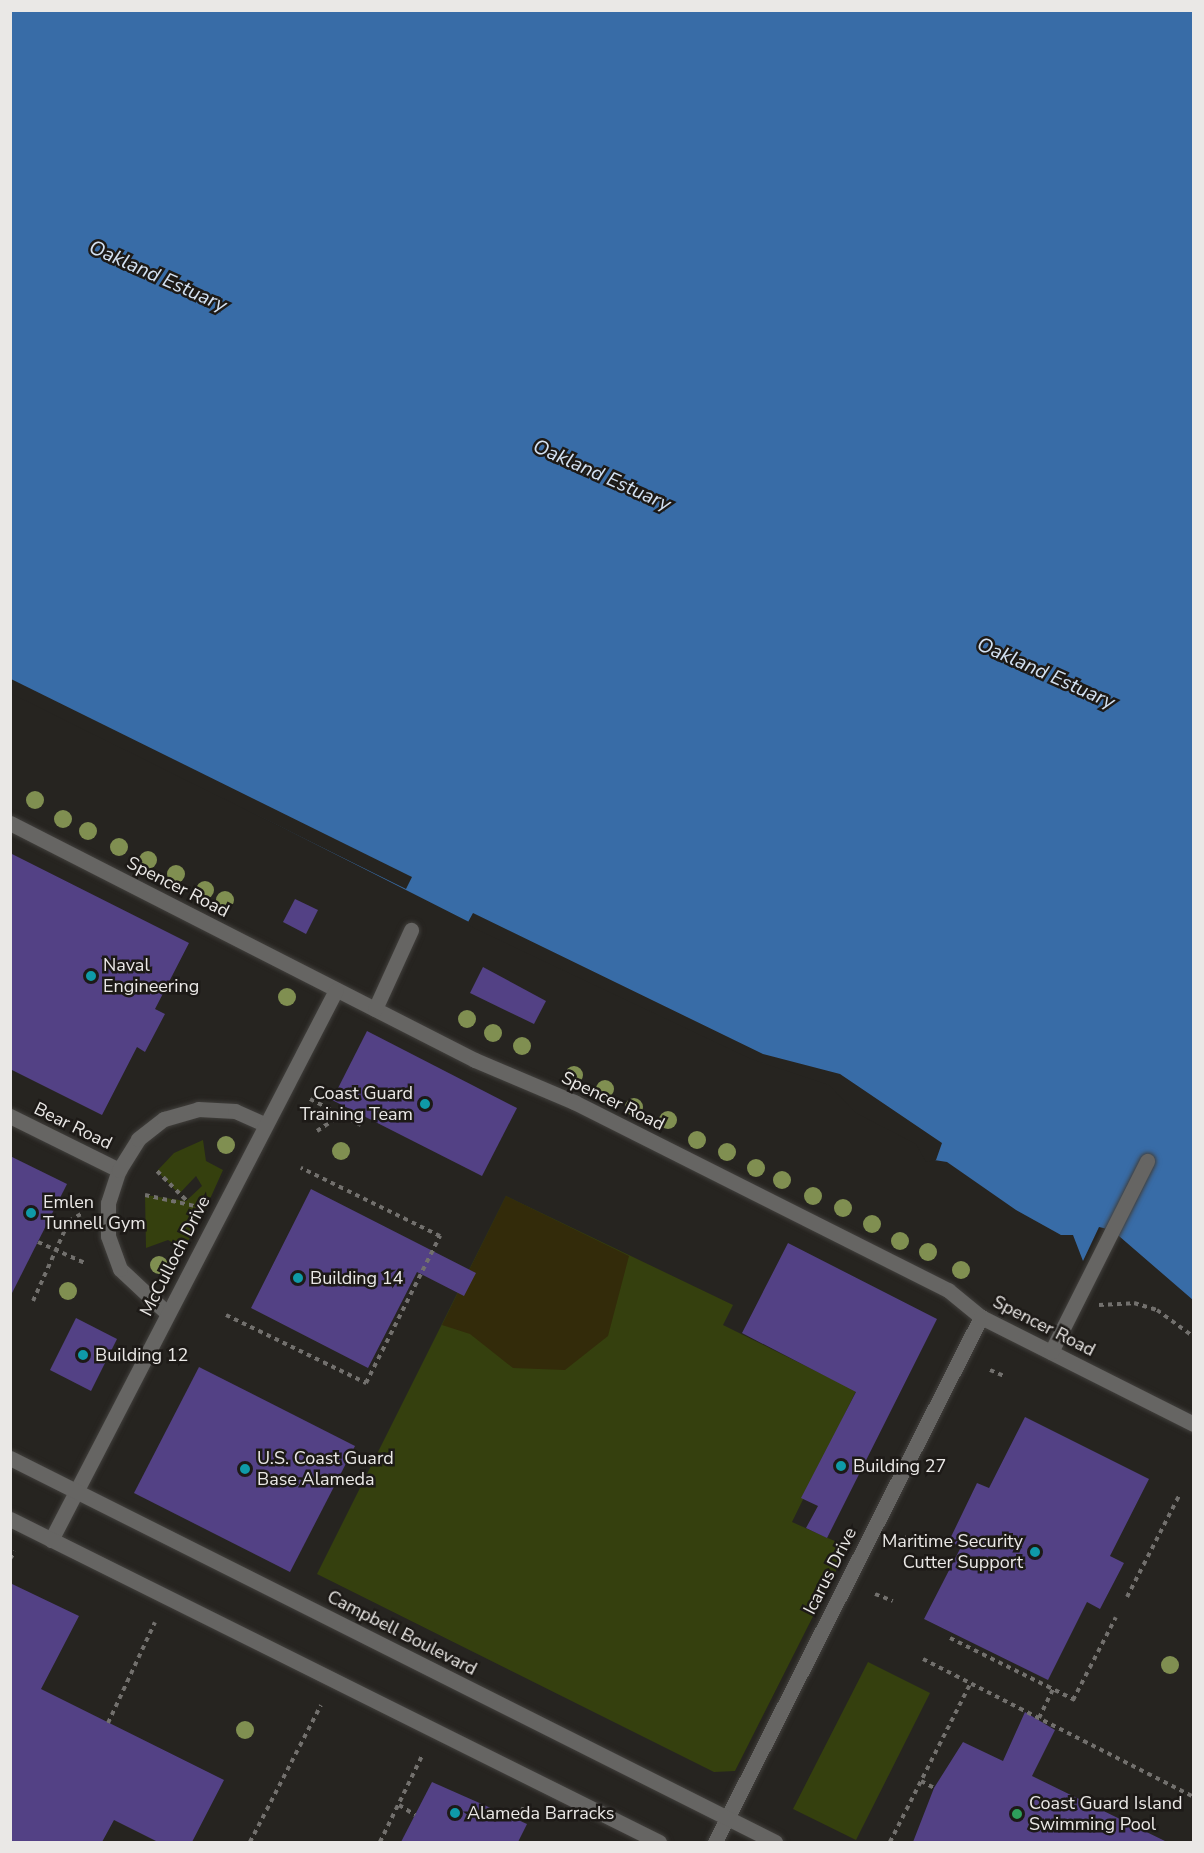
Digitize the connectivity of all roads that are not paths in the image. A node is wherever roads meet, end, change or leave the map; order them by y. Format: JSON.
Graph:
{"nodes":[{"id":1,"x":10,"y":823,"type":"edge"},
{"id":2,"x":411,"y":930,"type":"dead end"},
{"id":3,"x":336,"y":990,"type":"junction"},
{"id":4,"x":375,"y":1009,"type":"junction"},
{"id":5,"x":10,"y":1116,"type":"edge"},
{"id":6,"x":264,"y":1124,"type":"junction"},
{"id":7,"x":1147,"y":1161,"type":"dead end"},
{"id":8,"x":119,"y":1170,"type":"junction"},
{"id":9,"x":167,"y":1313,"type":"junction"},
{"id":10,"x":981,"y":1317,"type":"junction"},
{"id":11,"x":1051,"y":1352,"type":"junction"},
{"id":12,"x":1194,"y":1424,"type":"edge"},
{"id":13,"x":10,"y":1458,"type":"edge"},
{"id":14,"x":76,"y":1491,"type":"junction"},
{"id":15,"x":10,"y":1519,"type":"edge"},
{"id":16,"x":51,"y":1540,"type":"junction"},
{"id":17,"x":727,"y":1818,"type":"junction"},
{"id":18,"x":659,"y":1842,"type":"edge"},
{"id":19,"x":715,"y":1842,"type":"edge"},
{"id":20,"x":775,"y":1842,"type":"edge"}],
"edges":[{"from":1,"to":3,"type":"street","name":"Spencer Road"},
{"from":2,"to":4,"type":"street"},
{"from":3,"to":4,"type":"street","name":"Spencer Road"},
{"from":3,"to":6,"type":"street","name":"McCulloch Drive"},
{"from":4,"to":10,"type":"street","name":"Spencer Road"},
{"from":5,"to":8,"type":"street","name":"Bear Road"},
{"from":6,"to":8,"type":"street"},
{"from":6,"to":9,"type":"street","name":"McCulloch Drive"},
{"from":7,"to":11,"type":"street"},
{"from":8,"to":9,"type":"street"},
{"from":9,"to":14,"type":"street","name":"McCulloch Drive"},
{"from":10,"to":11,"type":"street","name":"Spencer Road"},
{"from":10,"to":17,"type":"street","name":"Icarus Drive"},
{"from":11,"to":12,"type":"street","name":"Spencer Road"},
{"from":13,"to":14,"type":"street","name":"Campbell Boulevard"},
{"from":14,"to":16,"type":"street","name":"McCulloch Drive"},
{"from":14,"to":17,"type":"street","name":"Campbell Boulevard"},
{"from":15,"to":16,"type":"street"},
{"from":16,"to":18,"type":"street"},
{"from":17,"to":19,"type":"street","name":"Icarus Drive"},
{"from":17,"to":20,"type":"street","name":"Campbell Boulevard"}]}
